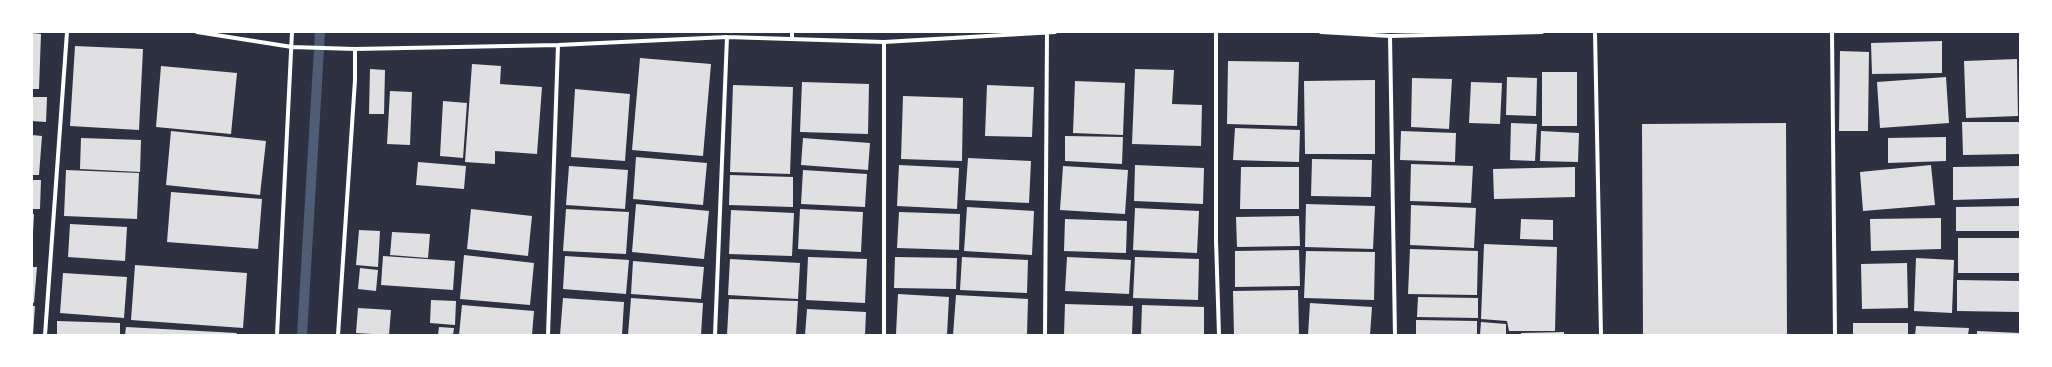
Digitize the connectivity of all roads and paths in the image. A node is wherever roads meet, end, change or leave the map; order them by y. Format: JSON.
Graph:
{"nodes":[{"id":1,"x":67,"y":32,"type":"edge"},
{"id":2,"x":197,"y":32,"type":"edge"},
{"id":3,"x":292,"y":32,"type":"edge"},
{"id":4,"x":792,"y":32,"type":"edge"},
{"id":5,"x":1047,"y":32,"type":"edge"},
{"id":6,"x":1055,"y":32,"type":"edge"},
{"id":7,"x":1216,"y":32,"type":"edge"},
{"id":8,"x":1321,"y":32,"type":"edge"},
{"id":9,"x":1542,"y":32,"type":"edge"},
{"id":10,"x":1595,"y":32,"type":"edge"},
{"id":11,"x":1832,"y":32,"type":"edge"},
{"id":12,"x":1390,"y":36,"type":"junction"},
{"id":13,"x":727,"y":37,"type":"junction"},
{"id":14,"x":792,"y":39,"type":"junction"},
{"id":15,"x":884,"y":42,"type":"junction"},
{"id":16,"x":558,"y":45,"type":"junction"},
{"id":17,"x":292,"y":47,"type":"junction"},
{"id":18,"x":355,"y":49,"type":"junction"},
{"id":19,"x":45,"y":335,"type":"edge"},
{"id":20,"x":277,"y":335,"type":"edge"},
{"id":21,"x":338,"y":335,"type":"edge"},
{"id":22,"x":548,"y":335,"type":"edge"},
{"id":23,"x":715,"y":335,"type":"edge"},
{"id":24,"x":884,"y":335,"type":"edge"},
{"id":25,"x":1045,"y":335,"type":"edge"},
{"id":26,"x":1219,"y":335,"type":"edge"},
{"id":27,"x":1396,"y":335,"type":"edge"},
{"id":28,"x":1601,"y":335,"type":"edge"},
{"id":29,"x":1835,"y":335,"type":"edge"}],
"edges":[{"from":1,"to":19,"type":"street"},
{"from":2,"to":17,"type":"street"},
{"from":3,"to":17,"type":"street"},
{"from":4,"to":14,"type":"street"},
{"from":5,"to":6,"type":"street"},
{"from":5,"to":15,"type":"street"},
{"from":5,"to":25,"type":"street"},
{"from":7,"to":26,"type":"street"},
{"from":8,"to":12,"type":"street"},
{"from":9,"to":12,"type":"street"},
{"from":10,"to":28,"type":"street"},
{"from":11,"to":29,"type":"street"},
{"from":12,"to":27,"type":"street"},
{"from":13,"to":14,"type":"street"},
{"from":13,"to":16,"type":"street"},
{"from":13,"to":23,"type":"street"},
{"from":14,"to":15,"type":"street"},
{"from":15,"to":24,"type":"street"},
{"from":16,"to":18,"type":"street"},
{"from":16,"to":22,"type":"street"},
{"from":17,"to":18,"type":"street"},
{"from":17,"to":20,"type":"street"},
{"from":18,"to":21,"type":"street"}]}
